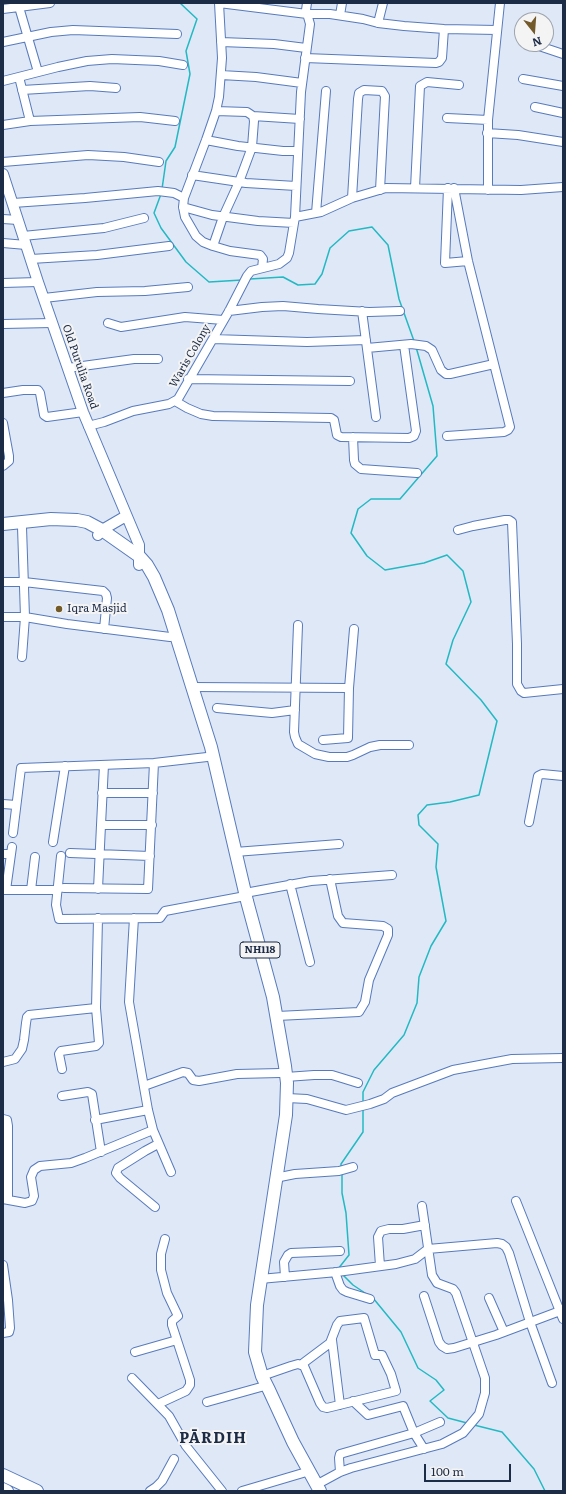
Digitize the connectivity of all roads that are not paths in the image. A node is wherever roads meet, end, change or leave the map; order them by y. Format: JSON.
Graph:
{"nodes":[{"id":1,"x":50,"y":3,"type":"edge"},
{"id":2,"x":219,"y":3,"type":"edge"},
{"id":3,"x":307,"y":3,"type":"edge"},
{"id":4,"x":342,"y":3,"type":"edge"},
{"id":5,"x":383,"y":3,"type":"edge"},
{"id":6,"x":500,"y":3,"type":"edge"},
{"id":7,"x":19,"y":7,"type":"junction"},
{"id":8,"x":3,"y":9,"type":"edge"},
{"id":9,"x":307,"y":14,"type":"junction"},
{"id":10,"x":340,"y":15,"type":"junction"},
{"id":11,"x":378,"y":23,"type":"junction"},
{"id":12,"x":444,"y":29,"type":"junction"},
{"id":13,"x":497,"y":30,"type":"junction"},
{"id":14,"x":177,"y":34,"type":"dead end"},
{"id":15,"x":27,"y":36,"type":"junction"},
{"id":16,"x":3,"y":42,"type":"edge"},
{"id":17,"x":222,"y":42,"type":"junction"},
{"id":18,"x":306,"y":48,"type":"junction"},
{"id":19,"x":305,"y":58,"type":"junction"},
{"id":20,"x":183,"y":65,"type":"dead end"},
{"id":21,"x":38,"y":72,"type":"junction"},
{"id":22,"x":220,"y":75,"type":"junction"},
{"id":23,"x":19,"y":77,"type":"junction"},
{"id":24,"x":523,"y":79,"type":"dead end"},
{"id":25,"x":3,"y":82,"type":"edge"},
{"id":26,"x":302,"y":83,"type":"junction"},
{"id":27,"x":459,"y":84,"type":"dead end"},
{"id":28,"x":563,"y":86,"type":"edge"},
{"id":29,"x":116,"y":88,"type":"dead end"},
{"id":30,"x":22,"y":90,"type":"junction"},
{"id":31,"x":326,"y":91,"type":"dead end"},
{"id":32,"x":534,"y":107,"type":"dead end"},
{"id":33,"x":216,"y":111,"type":"junction"},
{"id":34,"x":563,"y":113,"type":"edge"},
{"id":35,"x":253,"y":116,"type":"junction"},
{"id":36,"x":300,"y":118,"type":"junction"},
{"id":37,"x":447,"y":118,"type":"dead end"},
{"id":38,"x":488,"y":120,"type":"junction"},
{"id":39,"x":175,"y":121,"type":"dead end"},
{"id":40,"x":30,"y":122,"type":"junction"},
{"id":41,"x":3,"y":125,"type":"edge"},
{"id":42,"x":488,"y":133,"type":"junction"},
{"id":43,"x":206,"y":140,"type":"junction"},
{"id":44,"x":563,"y":142,"type":"edge"},
{"id":45,"x":252,"y":147,"type":"junction"},
{"id":46,"x":298,"y":151,"type":"junction"},
{"id":47,"x":3,"y":162,"type":"edge"},
{"id":48,"x":159,"y":162,"type":"dead end"},
{"id":49,"x":3,"y":174,"type":"edge"},
{"id":50,"x":192,"y":175,"type":"junction"},
{"id":51,"x":239,"y":182,"type":"junction"},
{"id":52,"x":296,"y":186,"type":"junction"},
{"id":53,"x":415,"y":188,"type":"junction"},
{"id":54,"x":451,"y":188,"type":"junction"},
{"id":55,"x":563,"y":188,"type":"edge"},
{"id":56,"x":380,"y":190,"type":"junction"},
{"id":57,"x":488,"y":190,"type":"junction"},
{"id":58,"x":184,"y":198,"type":"junction"},
{"id":59,"x":352,"y":198,"type":"junction"},
{"id":60,"x":12,"y":203,"type":"junction"},
{"id":61,"x":183,"y":207,"type":"junction"},
{"id":62,"x":316,"y":213,"type":"junction"},
{"id":63,"x":222,"y":217,"type":"junction"},
{"id":64,"x":144,"y":218,"type":"dead end"},
{"id":65,"x":3,"y":219,"type":"edge"},
{"id":66,"x":18,"y":220,"type":"junction"},
{"id":67,"x":294,"y":220,"type":"junction"},
{"id":68,"x":25,"y":241,"type":"junction"},
{"id":69,"x":3,"y":243,"type":"edge"},
{"id":70,"x":169,"y":246,"type":"dead end"},
{"id":71,"x":213,"y":246,"type":"junction"},
{"id":72,"x":31,"y":259,"type":"junction"},
{"id":73,"x":468,"y":261,"type":"junction"},
{"id":74,"x":262,"y":268,"type":"junction"},
{"id":75,"x":38,"y":282,"type":"junction"},
{"id":76,"x":3,"y":283,"type":"edge"},
{"id":77,"x":188,"y":287,"type":"dead end"},
{"id":78,"x":44,"y":298,"type":"junction"},
{"id":79,"x":229,"y":311,"type":"junction"},
{"id":80,"x":362,"y":311,"type":"junction"},
{"id":81,"x":400,"y":311,"type":"dead end"},
{"id":82,"x":224,"y":320,"type":"junction"},
{"id":83,"x":52,"y":323,"type":"junction"},
{"id":84,"x":108,"y":323,"type":"dead end"},
{"id":85,"x":3,"y":324,"type":"edge"},
{"id":86,"x":213,"y":339,"type":"junction"},
{"id":87,"x":366,"y":344,"type":"junction"},
{"id":88,"x":408,"y":344,"type":"junction"},
{"id":89,"x":158,"y":359,"type":"dead end"},
{"id":90,"x":494,"y":364,"type":"junction"},
{"id":91,"x":68,"y":368,"type":"junction"},
{"id":92,"x":188,"y":379,"type":"junction"},
{"id":93,"x":350,"y":381,"type":"dead end"},
{"id":94,"x":3,"y":393,"type":"edge"},
{"id":95,"x":175,"y":401,"type":"junction"},
{"id":96,"x":83,"y":412,"type":"junction"},
{"id":97,"x":376,"y":417,"type":"dead end"},
{"id":98,"x":3,"y":423,"type":"edge"},
{"id":99,"x":88,"y":426,"type":"junction"},
{"id":100,"x":447,"y":436,"type":"dead end"},
{"id":101,"x":353,"y":437,"type":"junction"},
{"id":102,"x":3,"y":466,"type":"edge"},
{"id":103,"x":417,"y":473,"type":"dead end"},
{"id":104,"x":126,"y":516,"type":"junction"},
{"id":105,"x":3,"y":524,"type":"edge"},
{"id":106,"x":22,"y":527,"type":"junction"},
{"id":107,"x":3,"y":530,"type":"edge"},
{"id":108,"x":458,"y":530,"type":"dead end"},
{"id":109,"x":100,"y":532,"type":"junction"},
{"id":110,"x":139,"y":561,"type":"junction"},
{"id":111,"x":3,"y":582,"type":"edge"},
{"id":112,"x":24,"y":582,"type":"junction"},
{"id":113,"x":3,"y":617,"type":"edge"},
{"id":114,"x":25,"y":617,"type":"junction"},
{"id":115,"x":298,"y":626,"type":"dead end"},
{"id":116,"x":104,"y":629,"type":"junction"},
{"id":117,"x":354,"y":629,"type":"dead end"},
{"id":118,"x":170,"y":636,"type":"junction"},
{"id":119,"x":22,"y":657,"type":"dead end"},
{"id":120,"x":192,"y":687,"type":"junction"},
{"id":121,"x":297,"y":688,"type":"junction"},
{"id":122,"x":349,"y":688,"type":"junction"},
{"id":123,"x":563,"y":689,"type":"edge"},
{"id":124,"x":217,"y":708,"type":"dead end"},
{"id":125,"x":295,"y":710,"type":"junction"},
{"id":126,"x":323,"y":740,"type":"dead end"},
{"id":127,"x":410,"y":745,"type":"dead end"},
{"id":128,"x":207,"y":757,"type":"junction"},
{"id":129,"x":154,"y":763,"type":"junction"},
{"id":130,"x":104,"y":765,"type":"junction"},
{"id":131,"x":65,"y":766,"type":"junction"},
{"id":132,"x":563,"y":776,"type":"edge"},
{"id":133,"x":153,"y":793,"type":"junction"},
{"id":134,"x":102,"y":794,"type":"junction"},
{"id":135,"x":3,"y":804,"type":"edge"},
{"id":136,"x":16,"y":805,"type":"junction"},
{"id":137,"x":529,"y":822,"type":"dead end"},
{"id":138,"x":101,"y":825,"type":"junction"},
{"id":139,"x":152,"y":826,"type":"junction"},
{"id":140,"x":13,"y":834,"type":"dead end"},
{"id":141,"x":53,"y":842,"type":"dead end"},
{"id":142,"x":339,"y":844,"type":"dead end"},
{"id":143,"x":9,"y":852,"type":"edge"},
{"id":144,"x":235,"y":852,"type":"junction"},
{"id":145,"x":70,"y":853,"type":"dead end"},
{"id":146,"x":99,"y":855,"type":"junction"},
{"id":147,"x":61,"y":856,"type":"dead end"},
{"id":148,"x":150,"y":856,"type":"junction"},
{"id":149,"x":35,"y":857,"type":"dead end"},
{"id":150,"x":392,"y":875,"type":"dead end"},
{"id":151,"x":330,"y":879,"type":"junction"},
{"id":152,"x":290,"y":884,"type":"junction"},
{"id":153,"x":5,"y":886,"type":"edge"},
{"id":154,"x":61,"y":889,"type":"junction"},
{"id":155,"x":98,"y":889,"type":"junction"},
{"id":156,"x":31,"y":890,"type":"junction"},
{"id":157,"x":243,"y":895,"type":"junction"},
{"id":158,"x":98,"y":918,"type":"junction"},
{"id":159,"x":134,"y":918,"type":"junction"},
{"id":160,"x":310,"y":962,"type":"dead end"},
{"id":161,"x":96,"y":1008,"type":"junction"},
{"id":162,"x":277,"y":1016,"type":"junction"},
{"id":163,"x":563,"y":1058,"type":"edge"},
{"id":164,"x":3,"y":1062,"type":"edge"},
{"id":165,"x":62,"y":1069,"type":"dead end"},
{"id":166,"x":283,"y":1075,"type":"junction"},
{"id":167,"x":358,"y":1083,"type":"dead end"},
{"id":168,"x":144,"y":1086,"type":"junction"},
{"id":169,"x":62,"y":1096,"type":"dead end"},
{"id":170,"x":287,"y":1098,"type":"junction"},
{"id":171,"x":148,"y":1110,"type":"junction"},
{"id":172,"x":3,"y":1119,"type":"edge"},
{"id":173,"x":95,"y":1120,"type":"junction"},
{"id":174,"x":153,"y":1130,"type":"junction"},
{"id":175,"x":158,"y":1144,"type":"junction"},
{"id":176,"x":101,"y":1152,"type":"junction"},
{"id":177,"x":353,"y":1167,"type":"dead end"},
{"id":178,"x":171,"y":1172,"type":"dead end"},
{"id":179,"x":275,"y":1178,"type":"junction"},
{"id":180,"x":6,"y":1200,"type":"edge"},
{"id":181,"x":516,"y":1201,"type":"dead end"},
{"id":182,"x":422,"y":1206,"type":"dead end"},
{"id":183,"x":155,"y":1207,"type":"dead end"},
{"id":184,"x":425,"y":1225,"type":"junction"},
{"id":185,"x":164,"y":1239,"type":"dead end"},
{"id":186,"x":428,"y":1249,"type":"junction"},
{"id":187,"x":340,"y":1251,"type":"dead end"},
{"id":188,"x":3,"y":1265,"type":"edge"},
{"id":189,"x":380,"y":1266,"type":"junction"},
{"id":190,"x":336,"y":1272,"type":"junction"},
{"id":191,"x":285,"y":1277,"type":"junction"},
{"id":192,"x":260,"y":1279,"type":"junction"},
{"id":193,"x":424,"y":1296,"type":"dead end"},
{"id":194,"x":489,"y":1298,"type":"dead end"},
{"id":195,"x":370,"y":1299,"type":"dead end"},
{"id":196,"x":562,"y":1313,"type":"edge"},
{"id":197,"x":530,"y":1322,"type":"junction"},
{"id":198,"x":504,"y":1332,"type":"junction"},
{"id":199,"x":3,"y":1333,"type":"edge"},
{"id":200,"x":177,"y":1340,"type":"junction"},
{"id":201,"x":332,"y":1340,"type":"junction"},
{"id":202,"x":473,"y":1342,"type":"junction"},
{"id":203,"x":135,"y":1352,"type":"dead end"},
{"id":204,"x":302,"y":1364,"type":"junction"},
{"id":205,"x":132,"y":1378,"type":"dead end"},
{"id":206,"x":261,"y":1381,"type":"junction"},
{"id":207,"x":552,"y":1383,"type":"dead end"},
{"id":208,"x":353,"y":1401,"type":"junction"},
{"id":209,"x":207,"y":1402,"type":"dead end"},
{"id":210,"x":158,"y":1404,"type":"junction"},
{"id":211,"x":340,"y":1405,"type":"junction"},
{"id":212,"x":440,"y":1422,"type":"dead end"},
{"id":213,"x":414,"y":1433,"type":"junction"},
{"id":214,"x":424,"y":1449,"type":"junction"},
{"id":215,"x":174,"y":1459,"type":"dead end"},
{"id":216,"x":340,"y":1472,"type":"junction"},
{"id":217,"x":303,"y":1473,"type":"junction"},
{"id":218,"x":3,"y":1475,"type":"edge"},
{"id":219,"x":3,"y":1489,"type":"edge"},
{"id":220,"x":316,"y":1489,"type":"edge"},
{"id":221,"x":7,"y":1491,"type":"edge"},
{"id":222,"x":37,"y":1491,"type":"edge"},
{"id":223,"x":150,"y":1491,"type":"edge"},
{"id":224,"x":222,"y":1491,"type":"edge"},
{"id":225,"x":242,"y":1491,"type":"edge"}],
"edges":[{"from":1,"to":7,"type":"street"},
{"from":2,"to":9,"type":"street"},
{"from":2,"to":17,"type":"street"},
{"from":3,"to":9,"type":"street"},
{"from":4,"to":10,"type":"street"},
{"from":5,"to":11,"type":"street"},
{"from":6,"to":13,"type":"street"},
{"from":7,"to":8,"type":"street"},
{"from":7,"to":15,"type":"street"},
{"from":9,"to":10,"type":"street"},
{"from":9,"to":18,"type":"street"},
{"from":10,"to":11,"type":"street"},
{"from":11,"to":12,"type":"street"},
{"from":12,"to":13,"type":"street"},
{"from":12,"to":19,"type":"street"},
{"from":13,"to":38,"type":"street"},
{"from":14,"to":15,"type":"street"},
{"from":15,"to":16,"type":"street"},
{"from":15,"to":21,"type":"street"},
{"from":17,"to":18,"type":"street"},
{"from":17,"to":22,"type":"street"},
{"from":18,"to":19,"type":"street"},
{"from":19,"to":26,"type":"street"},
{"from":20,"to":21,"type":"street"},
{"from":21,"to":23,"type":"street"},
{"from":22,"to":26,"type":"street"},
{"from":22,"to":33,"type":"street"},
{"from":23,"to":25,"type":"street"},
{"from":23,"to":30,"type":"street"},
{"from":24,"to":28,"type":"street"},
{"from":26,"to":36,"type":"street"},
{"from":27,"to":53,"type":"street"},
{"from":29,"to":30,"type":"street"},
{"from":30,"to":40,"type":"street"},
{"from":31,"to":62,"type":"street"},
{"from":32,"to":34,"type":"street"},
{"from":33,"to":35,"type":"street"},
{"from":33,"to":43,"type":"street"},
{"from":35,"to":36,"type":"street"},
{"from":35,"to":45,"type":"street"},
{"from":36,"to":46,"type":"street"},
{"from":37,"to":38,"type":"street"},
{"from":38,"to":42,"type":"street"},
{"from":39,"to":40,"type":"street"},
{"from":40,"to":41,"type":"street"},
{"from":42,"to":44,"type":"street"},
{"from":42,"to":57,"type":"street"},
{"from":43,"to":45,"type":"street"},
{"from":43,"to":50,"type":"street"},
{"from":45,"to":46,"type":"street"},
{"from":45,"to":51,"type":"street"},
{"from":46,"to":52,"type":"street"},
{"from":47,"to":48,"type":"street"},
{"from":49,"to":60,"type":"main road","name":"Old Purulia Road"},
{"from":50,"to":51,"type":"street"},
{"from":50,"to":58,"type":"street"},
{"from":51,"to":52,"type":"street"},
{"from":51,"to":63,"type":"street"},
{"from":52,"to":67,"type":"street"},
{"from":53,"to":54,"type":"street"},
{"from":53,"to":56,"type":"street"},
{"from":54,"to":57,"type":"street"},
{"from":54,"to":73,"type":"street"},
{"from":54,"to":73,"type":"street"},
{"from":55,"to":57,"type":"street"},
{"from":56,"to":59,"type":"street"},
{"from":56,"to":59,"type":"street"},
{"from":58,"to":60,"type":"street"},
{"from":58,"to":61,"type":"street"},
{"from":59,"to":62,"type":"street"},
{"from":60,"to":66,"type":"main road","name":"Old Purulia Road"},
{"from":61,"to":63,"type":"street"},
{"from":61,"to":71,"type":"street"},
{"from":62,"to":67,"type":"street"},
{"from":63,"to":67,"type":"street"},
{"from":63,"to":71,"type":"street"},
{"from":64,"to":68,"type":"street"},
{"from":65,"to":66,"type":"street"},
{"from":66,"to":68,"type":"main road","name":"Old Purulia Road"},
{"from":67,"to":74,"type":"street"},
{"from":68,"to":69,"type":"street"},
{"from":68,"to":72,"type":"main road","name":"Old Purulia Road"},
{"from":70,"to":72,"type":"street"},
{"from":71,"to":74,"type":"street"},
{"from":72,"to":75,"type":"main road","name":"Old Purulia Road"},
{"from":73,"to":90,"type":"street"},
{"from":74,"to":79,"type":"street","name":"Waris Colony"},
{"from":75,"to":76,"type":"street"},
{"from":75,"to":78,"type":"main road","name":"Old Purulia Road"},
{"from":77,"to":78,"type":"street"},
{"from":78,"to":83,"type":"main road","name":"Old Purulia Road"},
{"from":79,"to":80,"type":"street"},
{"from":79,"to":82,"type":"street","name":"Waris Colony"},
{"from":80,"to":81,"type":"street"},
{"from":80,"to":87,"type":"street"},
{"from":82,"to":84,"type":"street"},
{"from":82,"to":86,"type":"street","name":"Waris Colony"},
{"from":83,"to":85,"type":"street"},
{"from":83,"to":91,"type":"main road","name":"Old Purulia Road"},
{"from":86,"to":87,"type":"street"},
{"from":86,"to":92,"type":"street","name":"Waris Colony"},
{"from":87,"to":88,"type":"street"},
{"from":87,"to":97,"type":"street"},
{"from":88,"to":90,"type":"street"},
{"from":88,"to":101,"type":"street"},
{"from":89,"to":91,"type":"street"},
{"from":90,"to":100,"type":"street"},
{"from":91,"to":96,"type":"main road","name":"Old Purulia Road"},
{"from":92,"to":93,"type":"street"},
{"from":92,"to":95,"type":"street","name":"Waris Colony"},
{"from":94,"to":96,"type":"street"},
{"from":95,"to":99,"type":"street","name":"Waris Colony"},
{"from":95,"to":101,"type":"street"},
{"from":96,"to":99,"type":"main road","name":"Old Purulia Road"},
{"from":98,"to":102,"type":"street"},
{"from":99,"to":104,"type":"main road","name":"Old Purulia Road"},
{"from":101,"to":103,"type":"street"},
{"from":104,"to":109,"type":"main road"},
{"from":104,"to":110,"type":"main road","name":"Old Purulia Road"},
{"from":105,"to":109,"type":"highway","number":"NH118"},
{"from":106,"to":107,"type":"highway","number":"NH118"},
{"from":106,"to":109,"type":"highway","number":"NH118"},
{"from":106,"to":112,"type":"street"},
{"from":108,"to":123,"type":"street"},
{"from":109,"to":110,"type":"highway","number":"NH118"},
{"from":110,"to":118,"type":"highway","number":"NH118"},
{"from":110,"to":120,"type":"highway","number":"NH118"},
{"from":111,"to":112,"type":"street"},
{"from":112,"to":114,"type":"street"},
{"from":112,"to":116,"type":"street"},
{"from":113,"to":114,"type":"street"},
{"from":114,"to":116,"type":"street"},
{"from":114,"to":119,"type":"street"},
{"from":115,"to":121,"type":"street"},
{"from":116,"to":118,"type":"street"},
{"from":117,"to":122,"type":"street"},
{"from":118,"to":128,"type":"highway","number":"NH118"},
{"from":120,"to":121,"type":"street"},
{"from":120,"to":144,"type":"highway","number":"NH118"},
{"from":121,"to":122,"type":"street"},
{"from":121,"to":125,"type":"street"},
{"from":122,"to":126,"type":"street"},
{"from":124,"to":125,"type":"street"},
{"from":125,"to":127,"type":"street"},
{"from":128,"to":129,"type":"street"},
{"from":128,"to":157,"type":"highway","number":"NH118"},
{"from":129,"to":130,"type":"street"},
{"from":129,"to":133,"type":"street"},
{"from":130,"to":131,"type":"street"},
{"from":130,"to":134,"type":"street"},
{"from":131,"to":136,"type":"street"},
{"from":131,"to":141,"type":"street"},
{"from":132,"to":137,"type":"street"},
{"from":133,"to":134,"type":"street"},
{"from":133,"to":139,"type":"street"},
{"from":134,"to":138,"type":"street"},
{"from":135,"to":136,"type":"street"},
{"from":136,"to":140,"type":"street"},
{"from":138,"to":139,"type":"street"},
{"from":138,"to":146,"type":"street"},
{"from":139,"to":148,"type":"street"},
{"from":142,"to":144,"type":"street"},
{"from":143,"to":153,"type":"street"},
{"from":144,"to":157,"type":"highway","number":"NH118"},
{"from":145,"to":146,"type":"street"},
{"from":146,"to":148,"type":"street"},
{"from":146,"to":155,"type":"street"},
{"from":147,"to":154,"type":"street"},
{"from":148,"to":155,"type":"street"},
{"from":149,"to":156,"type":"street"},
{"from":150,"to":151,"type":"street"},
{"from":151,"to":152,"type":"street"},
{"from":151,"to":162,"type":"street"},
{"from":152,"to":157,"type":"street"},
{"from":152,"to":160,"type":"street"},
{"from":153,"to":156,"type":"street"},
{"from":154,"to":155,"type":"street"},
{"from":154,"to":156,"type":"street"},
{"from":154,"to":158,"type":"street"},
{"from":157,"to":159,"type":"street"},
{"from":157,"to":162,"type":"highway","number":"NH118"},
{"from":157,"to":166,"type":"highway","number":"NH118"},
{"from":158,"to":159,"type":"street"},
{"from":158,"to":161,"type":"street"},
{"from":159,"to":168,"type":"street"},
{"from":161,"to":164,"type":"street"},
{"from":161,"to":165,"type":"street"},
{"from":162,"to":166,"type":"highway","number":"NH118"},
{"from":163,"to":170,"type":"street"},
{"from":166,"to":167,"type":"street"},
{"from":166,"to":168,"type":"street"},
{"from":166,"to":170,"type":"highway","number":"NH118"},
{"from":166,"to":206,"type":"highway","number":"NH118"},
{"from":168,"to":171,"type":"street"},
{"from":169,"to":173,"type":"street"},
{"from":170,"to":179,"type":"highway","number":"NH118"},
{"from":171,"to":173,"type":"street"},
{"from":171,"to":174,"type":"street"},
{"from":172,"to":180,"type":"street"},
{"from":173,"to":176,"type":"street"},
{"from":174,"to":175,"type":"street"},
{"from":174,"to":176,"type":"street"},
{"from":175,"to":178,"type":"street"},
{"from":175,"to":183,"type":"street"},
{"from":176,"to":180,"type":"street"},
{"from":177,"to":179,"type":"street"},
{"from":179,"to":192,"type":"highway","number":"NH118"},
{"from":181,"to":196,"type":"street"},
{"from":182,"to":184,"type":"street"},
{"from":184,"to":186,"type":"street"},
{"from":184,"to":189,"type":"street"},
{"from":185,"to":200,"type":"street"},
{"from":186,"to":189,"type":"street"},
{"from":186,"to":197,"type":"street"},
{"from":186,"to":202,"type":"street"},
{"from":187,"to":191,"type":"street"},
{"from":188,"to":199,"type":"street"},
{"from":189,"to":190,"type":"street"},
{"from":190,"to":191,"type":"street"},
{"from":190,"to":195,"type":"street"},
{"from":191,"to":192,"type":"street"},
{"from":192,"to":206,"type":"highway","number":"NH118"},
{"from":193,"to":202,"type":"street"},
{"from":194,"to":198,"type":"street"},
{"from":196,"to":197,"type":"street"},
{"from":197,"to":198,"type":"street"},
{"from":197,"to":207,"type":"street"},
{"from":198,"to":202,"type":"street"},
{"from":200,"to":203,"type":"street"},
{"from":200,"to":210,"type":"street"},
{"from":201,"to":204,"type":"street"},
{"from":201,"to":208,"type":"street"},
{"from":201,"to":211,"type":"street"},
{"from":202,"to":214,"type":"street"},
{"from":204,"to":206,"type":"street"},
{"from":204,"to":211,"type":"street"},
{"from":205,"to":210,"type":"street"},
{"from":206,"to":209,"type":"street"},
{"from":206,"to":217,"type":"highway","number":"NH118"},
{"from":206,"to":220,"type":"highway","number":"NH118"},
{"from":208,"to":211,"type":"street"},
{"from":208,"to":213,"type":"street"},
{"from":210,"to":224,"type":"street"},
{"from":212,"to":213,"type":"street"},
{"from":213,"to":214,"type":"street"},
{"from":213,"to":216,"type":"street"},
{"from":214,"to":216,"type":"street"},
{"from":215,"to":223,"type":"street"},
{"from":216,"to":220,"type":"street"},
{"from":217,"to":220,"type":"highway","number":"NH118"},
{"from":217,"to":225,"type":"street"},
{"from":218,"to":222,"type":"highway"},
{"from":219,"to":221,"type":"highway"}]}
